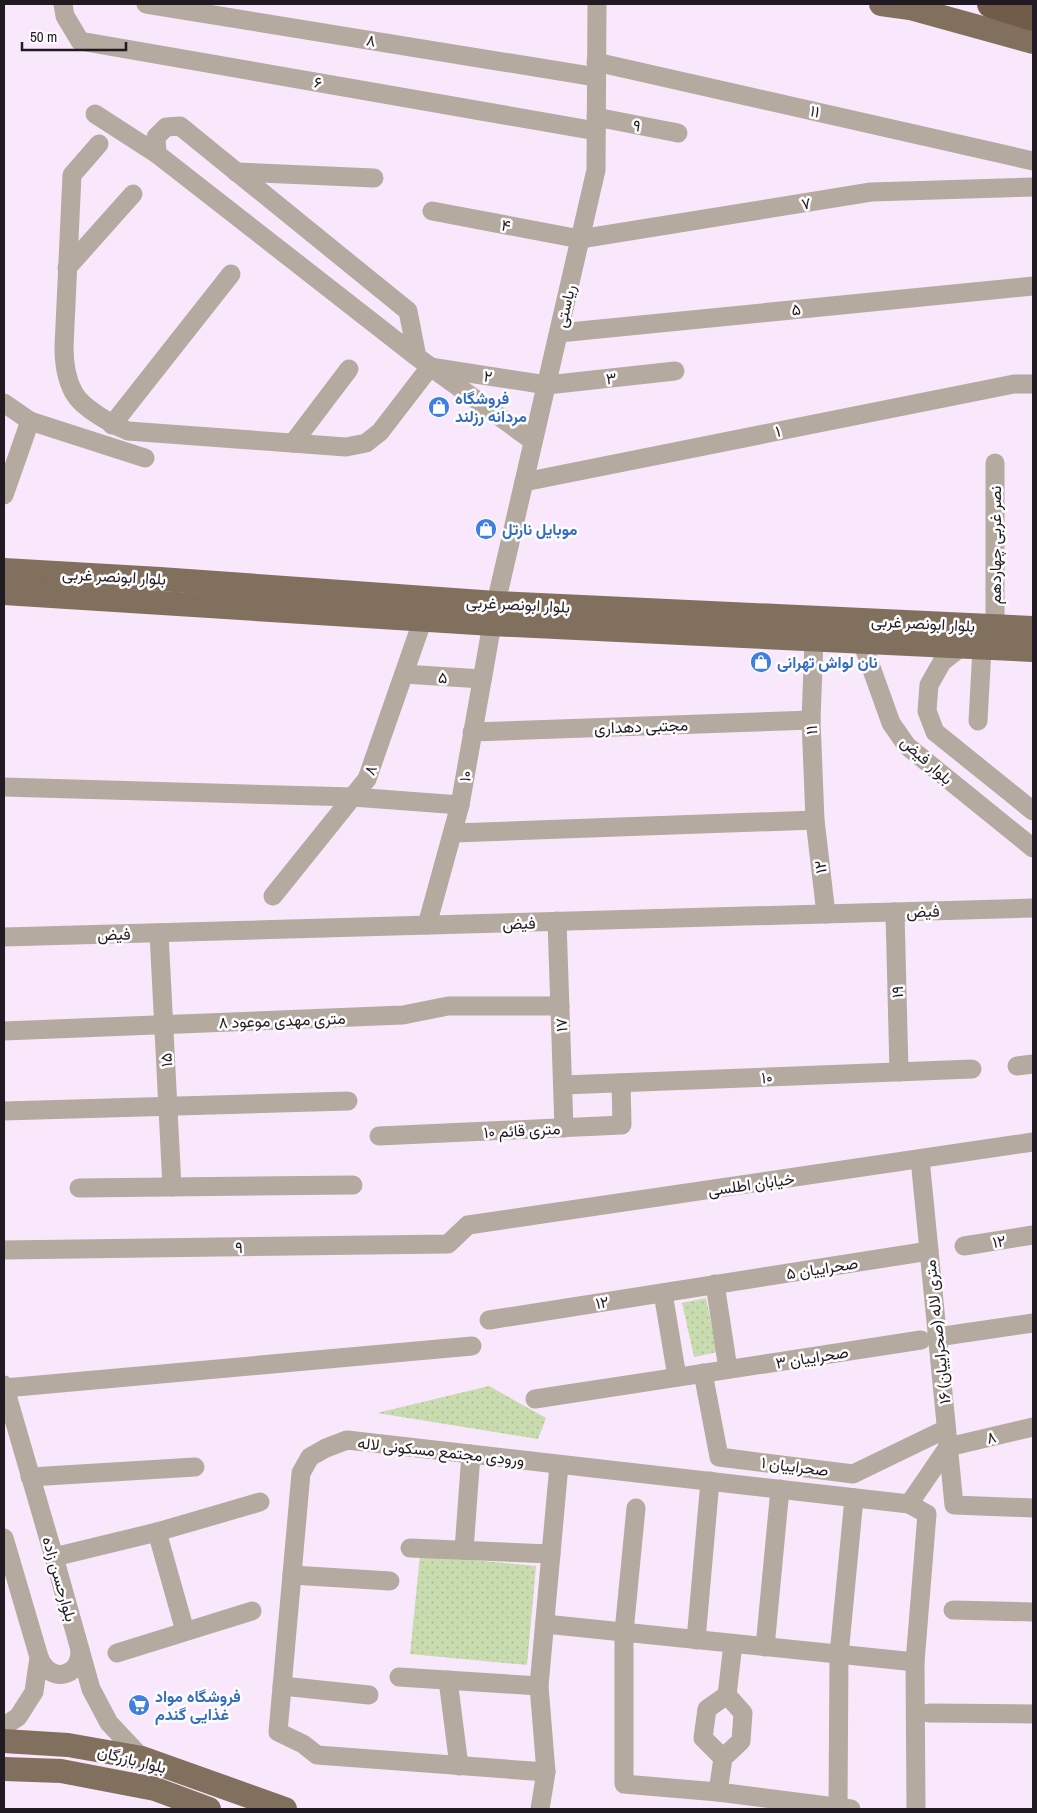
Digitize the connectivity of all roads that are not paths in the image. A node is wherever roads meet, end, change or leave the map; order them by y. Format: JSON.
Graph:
{"nodes":[{"id":1,"x":62,"y":4,"type":"edge"},
{"id":2,"x":146,"y":4,"type":"edge"},
{"id":3,"x":597,"y":4,"type":"edge"},
{"id":4,"x":881,"y":4,"type":"edge"},
{"id":5,"x":991,"y":4,"type":"edge"},
{"id":6,"x":191,"y":7,"type":"edge"},
{"id":7,"x":1033,"y":17,"type":"edge"},
{"id":8,"x":1033,"y":42,"type":"edge"},
{"id":9,"x":596,"y":69,"type":"junction"},
{"id":10,"x":95,"y":114,"type":"dead end"},
{"id":11,"x":596,"y":124,"type":"junction"},
{"id":12,"x":678,"y":133,"type":"dead end"},
{"id":13,"x":100,"y":144,"type":"dead end"},
{"id":14,"x":156,"y":154,"type":"junction"},
{"id":15,"x":1033,"y":161,"type":"edge"},
{"id":16,"x":236,"y":172,"type":"junction"},
{"id":17,"x":374,"y":178,"type":"dead end"},
{"id":18,"x":1033,"y":186,"type":"edge"},
{"id":19,"x":133,"y":194,"type":"dead end"},
{"id":20,"x":432,"y":211,"type":"dead end"},
{"id":21,"x":580,"y":239,"type":"junction"},
{"id":22,"x":67,"y":268,"type":"junction"},
{"id":23,"x":231,"y":274,"type":"dead end"},
{"id":24,"x":1033,"y":286,"type":"edge"},
{"id":25,"x":558,"y":333,"type":"junction"},
{"id":26,"x":423,"y":362,"type":"junction"},
{"id":27,"x":349,"y":369,"type":"dead end"},
{"id":28,"x":675,"y":371,"type":"dead end"},
{"id":29,"x":1033,"y":384,"type":"edge"},
{"id":30,"x":547,"y":385,"type":"junction"},
{"id":31,"x":4,"y":403,"type":"edge"},
{"id":32,"x":30,"y":421,"type":"junction"},
{"id":33,"x":112,"y":425,"type":"junction"},
{"id":34,"x":534,"y":441,"type":"junction"},
{"id":35,"x":293,"y":443,"type":"junction"},
{"id":36,"x":145,"y":458,"type":"dead end"},
{"id":37,"x":995,"y":463,"type":"dead end"},
{"id":38,"x":524,"y":482,"type":"junction"},
{"id":39,"x":4,"y":495,"type":"edge"},
{"id":40,"x":4,"y":570,"type":"edge"},
{"id":41,"x":160,"y":579,"type":"junction"},
{"id":42,"x":4,"y":593,"type":"edge"},
{"id":43,"x":158,"y":603,"type":"junction"},
{"id":44,"x":494,"y":613,"type":"junction"},
{"id":45,"x":423,"y":619,"type":"junction"},
{"id":46,"x":996,"y":627,"type":"junction"},
{"id":47,"x":1033,"y":628,"type":"edge"},
{"id":48,"x":814,"y":640,"type":"junction"},
{"id":49,"x":862,"y":642,"type":"junction"},
{"id":50,"x":971,"y":648,"type":"junction"},
{"id":51,"x":1033,"y":650,"type":"edge"},
{"id":52,"x":404,"y":674,"type":"junction"},
{"id":53,"x":482,"y":680,"type":"junction"},
{"id":54,"x":811,"y":720,"type":"junction"},
{"id":55,"x":978,"y":721,"type":"dead end"},
{"id":56,"x":472,"y":732,"type":"junction"},
{"id":57,"x":4,"y":787,"type":"edge"},
{"id":58,"x":353,"y":797,"type":"junction"},
{"id":59,"x":460,"y":805,"type":"junction"},
{"id":60,"x":1029,"y":808,"type":"edge"},
{"id":61,"x":815,"y":820,"type":"junction"},
{"id":62,"x":1007,"y":827,"type":"junction"},
{"id":63,"x":454,"y":833,"type":"junction"},
{"id":64,"x":1033,"y":848,"type":"edge"},
{"id":65,"x":273,"y":896,"type":"dead end"},
{"id":66,"x":1033,"y":908,"type":"edge"},
{"id":67,"x":895,"y":912,"type":"junction"},
{"id":68,"x":826,"y":914,"type":"junction"},
{"id":69,"x":557,"y":921,"type":"junction"},
{"id":70,"x":427,"y":925,"type":"junction"},
{"id":71,"x":159,"y":933,"type":"junction"},
{"id":72,"x":4,"y":937,"type":"edge"},
{"id":73,"x":560,"y":1006,"type":"junction"},
{"id":74,"x":164,"y":1024,"type":"junction"},
{"id":75,"x":4,"y":1031,"type":"edge"},
{"id":76,"x":972,"y":1069,"type":"dead end"},
{"id":77,"x":899,"y":1072,"type":"junction"},
{"id":78,"x":621,"y":1083,"type":"junction"},
{"id":79,"x":563,"y":1085,"type":"junction"},
{"id":80,"x":348,"y":1101,"type":"dead end"},
{"id":81,"x":168,"y":1106,"type":"junction"},
{"id":82,"x":4,"y":1111,"type":"edge"},
{"id":83,"x":564,"y":1128,"type":"junction"},
{"id":84,"x":379,"y":1136,"type":"dead end"},
{"id":85,"x":1033,"y":1142,"type":"edge"},
{"id":86,"x":920,"y":1159,"type":"junction"},
{"id":87,"x":353,"y":1185,"type":"dead end"},
{"id":88,"x":172,"y":1187,"type":"junction"},
{"id":89,"x":79,"y":1188,"type":"dead end"},
{"id":90,"x":468,"y":1225,"type":"joint"},
{"id":91,"x":1033,"y":1235,"type":"edge"},
{"id":92,"x":964,"y":1246,"type":"dead end"},
{"id":93,"x":4,"y":1250,"type":"edge"},
{"id":94,"x":929,"y":1251,"type":"junction"},
{"id":95,"x":715,"y":1284,"type":"junction"},
{"id":96,"x":663,"y":1292,"type":"junction"},
{"id":97,"x":489,"y":1320,"type":"dead end"},
{"id":98,"x":1033,"y":1323,"type":"edge"},
{"id":99,"x":929,"y":1339,"type":"junction"},
{"id":100,"x":472,"y":1346,"type":"dead end"},
{"id":101,"x":728,"y":1369,"type":"junction"},
{"id":102,"x":703,"y":1373,"type":"junction"},
{"id":103,"x":677,"y":1377,"type":"junction"},
{"id":104,"x":4,"y":1386,"type":"edge"},
{"id":105,"x":535,"y":1399,"type":"dead end"},
{"id":106,"x":1033,"y":1426,"type":"edge"},
{"id":107,"x":947,"y":1438,"type":"junction"},
{"id":108,"x":471,"y":1454,"type":"junction"},
{"id":109,"x":559,"y":1464,"type":"junction"},
{"id":110,"x":195,"y":1467,"type":"dead end"},
{"id":111,"x":30,"y":1477,"type":"junction"},
{"id":112,"x":710,"y":1482,"type":"junction"},
{"id":113,"x":780,"y":1489,"type":"junction"},
{"id":114,"x":854,"y":1498,"type":"junction"},
{"id":115,"x":260,"y":1502,"type":"dead end"},
{"id":116,"x":909,"y":1504,"type":"junction"},
{"id":117,"x":636,"y":1508,"type":"dead end"},
{"id":118,"x":1033,"y":1508,"type":"edge"},
{"id":119,"x":157,"y":1532,"type":"junction"},
{"id":120,"x":4,"y":1538,"type":"edge"},
{"id":121,"x":410,"y":1548,"type":"dead end"},
{"id":122,"x":464,"y":1550,"type":"junction"},
{"id":123,"x":551,"y":1554,"type":"junction"},
{"id":124,"x":54,"y":1557,"type":"junction"},
{"id":125,"x":292,"y":1575,"type":"junction"},
{"id":126,"x":390,"y":1581,"type":"dead end"},
{"id":127,"x":952,"y":1610,"type":"dead end"},
{"id":128,"x":252,"y":1611,"type":"dead end"},
{"id":129,"x":1033,"y":1612,"type":"edge"},
{"id":130,"x":545,"y":1624,"type":"junction"},
{"id":131,"x":185,"y":1632,"type":"junction"},
{"id":132,"x":624,"y":1632,"type":"junction"},
{"id":133,"x":696,"y":1640,"type":"junction"},
{"id":134,"x":733,"y":1644,"type":"junction"},
{"id":135,"x":765,"y":1647,"type":"junction"},
{"id":136,"x":80,"y":1650,"type":"junction"},
{"id":137,"x":117,"y":1652,"type":"dead end"},
{"id":138,"x":839,"y":1654,"type":"junction"},
{"id":139,"x":39,"y":1657,"type":"junction"},
{"id":140,"x":914,"y":1662,"type":"junction"},
{"id":141,"x":399,"y":1677,"type":"dead end"},
{"id":142,"x":448,"y":1680,"type":"junction"},
{"id":143,"x":282,"y":1686,"type":"junction"},
{"id":144,"x":539,"y":1686,"type":"junction"},
{"id":145,"x":369,"y":1695,"type":"dead end"},
{"id":146,"x":727,"y":1696,"type":"junction"},
{"id":147,"x":929,"y":1712,"type":"dead end"},
{"id":148,"x":1033,"y":1714,"type":"edge"},
{"id":149,"x":4,"y":1726,"type":"edge"},
{"id":150,"x":4,"y":1741,"type":"edge"},
{"id":151,"x":142,"y":1758,"type":"junction"},
{"id":152,"x":723,"y":1758,"type":"junction"},
{"id":153,"x":459,"y":1766,"type":"junction"},
{"id":154,"x":4,"y":1769,"type":"edge"},
{"id":155,"x":546,"y":1772,"type":"junction"},
{"id":156,"x":718,"y":1792,"type":"junction"},
{"id":157,"x":209,"y":1809,"type":"edge"},
{"id":158,"x":284,"y":1809,"type":"edge"},
{"id":159,"x":540,"y":1809,"type":"edge"},
{"id":160,"x":844,"y":1809,"type":"edge"},
{"id":161,"x":916,"y":1809,"type":"edge"}],
"edges":[{"from":1,"to":11,"type":"street","name":"۶"},
{"from":2,"to":6,"type":"street","name":"۸"},
{"from":3,"to":9,"type":"street","name":"ریاستی"},
{"from":4,"to":8,"type":"main road"},
{"from":5,"to":7,"type":"highway"},
{"from":6,"to":9,"type":"street","name":"۸"},
{"from":9,"to":11,"type":"street","name":"ریاستی"},
{"from":9,"to":15,"type":"street","name":"۱۱"},
{"from":10,"to":14,"type":"street"},
{"from":11,"to":12,"type":"street","name":"۹"},
{"from":11,"to":21,"type":"street","name":"ریاستی"},
{"from":13,"to":22,"type":"street"},
{"from":14,"to":16,"type":"street"},
{"from":14,"to":26,"type":"street"},
{"from":16,"to":17,"type":"street"},
{"from":16,"to":26,"type":"street"},
{"from":18,"to":21,"type":"street","name":"۷"},
{"from":19,"to":22,"type":"street"},
{"from":20,"to":21,"type":"street","name":"۴"},
{"from":21,"to":25,"type":"street","name":"ریاستی"},
{"from":22,"to":33,"type":"street"},
{"from":23,"to":33,"type":"street"},
{"from":24,"to":25,"type":"street","name":"۵"},
{"from":25,"to":30,"type":"street","name":"ریاستی"},
{"from":26,"to":30,"type":"street","name":"۲"},
{"from":26,"to":34,"type":"street"},
{"from":26,"to":35,"type":"street"},
{"from":27,"to":35,"type":"street"},
{"from":28,"to":30,"type":"street","name":"۳"},
{"from":29,"to":38,"type":"street","name":"۱"},
{"from":30,"to":34,"type":"street","name":"ریاستی"},
{"from":31,"to":32,"type":"street"},
{"from":32,"to":36,"type":"street"},
{"from":32,"to":39,"type":"street"},
{"from":33,"to":35,"type":"street"},
{"from":34,"to":38,"type":"street","name":"ریاستی"},
{"from":37,"to":46,"type":"street","name":"نصر غربی چهاردهم"},
{"from":38,"to":44,"type":"street","name":"ریاستی"},
{"from":40,"to":41,"type":"main road","name":"بلوار ابونصر غربی"},
{"from":41,"to":43,"type":"main road"},
{"from":41,"to":44,"type":"main road","name":"بلوار ابونصر غربی"},
{"from":42,"to":43,"type":"main road","name":"بلوار ابونصر غربی"},
{"from":43,"to":45,"type":"main road","name":"بلوار ابونصر غربی"},
{"from":44,"to":45,"type":"main road","name":"بلوار ابونصر غربی"},
{"from":44,"to":46,"type":"main road","name":"بلوار ابونصر غربی"},
{"from":44,"to":48,"type":"main road","name":"بلوار ابونصر غربی"},
{"from":44,"to":53,"type":"street","name":"۱۰"},
{"from":45,"to":52,"type":"street","name":"۸"},
{"from":46,"to":47,"type":"main road","name":"بلوار ابونصر غربی"},
{"from":48,"to":49,"type":"main road","name":"بلوار ابونصر غربی"},
{"from":48,"to":54,"type":"street","name":"۱۱"},
{"from":49,"to":50,"type":"main road","name":"بلوار ابونصر غربی"},
{"from":49,"to":62,"type":"street","name":"بلوار فیض"},
{"from":50,"to":51,"type":"main road","name":"بلوار ابونصر غربی"},
{"from":50,"to":55,"type":"street"},
{"from":50,"to":60,"type":"street","name":"بلوار فیض"},
{"from":52,"to":53,"type":"street","name":"۵"},
{"from":52,"to":58,"type":"street","name":"۸"},
{"from":53,"to":56,"type":"street","name":"۱۰"},
{"from":54,"to":56,"type":"street","name":"مجتبی دهداری"},
{"from":54,"to":61,"type":"street","name":"۱۱"},
{"from":56,"to":59,"type":"street","name":"۱۰"},
{"from":57,"to":58,"type":"street"},
{"from":58,"to":59,"type":"street"},
{"from":58,"to":65,"type":"street","name":"۸"},
{"from":59,"to":63,"type":"street","name":"۱۰"},
{"from":60,"to":62,"type":"street"},
{"from":61,"to":63,"type":"street"},
{"from":61,"to":68,"type":"street","name":"۱۲"},
{"from":62,"to":64,"type":"street","name":"بلوار فیض"},
{"from":63,"to":70,"type":"street","name":"۱۰"},
{"from":66,"to":67,"type":"street","name":"فیض"},
{"from":67,"to":68,"type":"street","name":"فیض"},
{"from":67,"to":77,"type":"street","name":"۱۹"},
{"from":68,"to":69,"type":"street","name":"فیض"},
{"from":69,"to":70,"type":"street","name":"فیض"},
{"from":69,"to":73,"type":"street","name":"۱۷"},
{"from":70,"to":71,"type":"street","name":"فیض"},
{"from":71,"to":72,"type":"street","name":"فیض"},
{"from":71,"to":74,"type":"street","name":"۱۵"},
{"from":73,"to":74,"type":"street","name":"۸ متری مهدی موعود"},
{"from":73,"to":79,"type":"street","name":"۱۷"},
{"from":74,"to":75,"type":"street","name":"۸ متری مهدی موعود"},
{"from":74,"to":81,"type":"street","name":"۱۵"},
{"from":76,"to":77,"type":"street","name":"۱۰"},
{"from":77,"to":78,"type":"street","name":"۱۰"},
{"from":78,"to":79,"type":"street","name":"۱۰"},
{"from":78,"to":83,"type":"street","name":"۱۰ متری قائم"},
{"from":79,"to":83,"type":"street","name":"۱۷"},
{"from":80,"to":81,"type":"street"},
{"from":81,"to":82,"type":"street"},
{"from":81,"to":88,"type":"street","name":"۱۵"},
{"from":83,"to":84,"type":"street","name":"۱۰ متری قائم"},
{"from":85,"to":86,"type":"street","name":"خيابان اطلسى"},
{"from":86,"to":90,"type":"street","name":"خيابان اطلسى"},
{"from":86,"to":94,"type":"street","name":"۱۶ متری لاله (صحراییان)"},
{"from":87,"to":88,"type":"street"},
{"from":88,"to":89,"type":"street"},
{"from":90,"to":93,"type":"street","name":"۹"},
{"from":91,"to":92,"type":"street","name":"۱۲"},
{"from":94,"to":95,"type":"street","name":"۵ صحراییان"},
{"from":94,"to":99,"type":"street","name":"۱۶ متری لاله (صحراییان)"},
{"from":95,"to":96,"type":"street","name":"۱۲"},
{"from":95,"to":101,"type":"street"},
{"from":96,"to":97,"type":"street","name":"۱۲"},
{"from":96,"to":103,"type":"street"},
{"from":98,"to":99,"type":"street"},
{"from":99,"to":101,"type":"street","name":"صحراییان ۳"},
{"from":99,"to":107,"type":"street","name":"۱۶ متری لاله (صحراییان)"},
{"from":100,"to":104,"type":"street"},
{"from":101,"to":102,"type":"street","name":"صحراییان ۳"},
{"from":102,"to":103,"type":"street"},
{"from":102,"to":107,"type":"street","name":"صحراییان ۱"},
{"from":103,"to":105,"type":"street"},
{"from":104,"to":111,"type":"street","name":"بلوارحسن زاده"},
{"from":106,"to":107,"type":"street","name":"۸"},
{"from":107,"to":116,"type":"street"},
{"from":107,"to":118,"type":"street","name":"۱۶ متری لاله (صحراییان)"},
{"from":108,"to":109,"type":"street","name":"ورودی مجتمع مسکونی لاله"},
{"from":108,"to":122,"type":"street"},
{"from":108,"to":125,"type":"street","name":"ورودی مجتمع مسکونی لاله"},
{"from":109,"to":112,"type":"street","name":"ورودی مجتمع مسکونی لاله"},
{"from":109,"to":123,"type":"street"},
{"from":110,"to":111,"type":"street"},
{"from":111,"to":124,"type":"street","name":"بلوارحسن زاده"},
{"from":112,"to":113,"type":"street","name":"ورودی مجتمع مسکونی لاله"},
{"from":112,"to":133,"type":"street"},
{"from":113,"to":114,"type":"street","name":"ورودی مجتمع مسکونی لاله"},
{"from":113,"to":135,"type":"street"},
{"from":114,"to":116,"type":"street","name":"ورودی مجتمع مسکونی لاله"},
{"from":114,"to":138,"type":"street"},
{"from":115,"to":119,"type":"street"},
{"from":116,"to":140,"type":"street"},
{"from":117,"to":132,"type":"street"},
{"from":119,"to":124,"type":"street"},
{"from":119,"to":131,"type":"street"},
{"from":120,"to":139,"type":"street"},
{"from":121,"to":122,"type":"street"},
{"from":122,"to":123,"type":"street"},
{"from":123,"to":130,"type":"street"},
{"from":124,"to":136,"type":"street","name":"بلوارحسن زاده"},
{"from":125,"to":126,"type":"street"},
{"from":125,"to":143,"type":"street","name":"ورودی مجتمع مسکونی لاله"},
{"from":127,"to":129,"type":"street"},
{"from":128,"to":131,"type":"street"},
{"from":130,"to":132,"type":"street"},
{"from":130,"to":144,"type":"street"},
{"from":131,"to":137,"type":"street"},
{"from":132,"to":133,"type":"street"},
{"from":132,"to":156,"type":"street"},
{"from":133,"to":134,"type":"street"},
{"from":134,"to":135,"type":"street"},
{"from":134,"to":146,"type":"street"},
{"from":135,"to":138,"type":"street"},
{"from":136,"to":139,"type":"street"},
{"from":136,"to":151,"type":"street","name":"بلوارحسن زاده"},
{"from":138,"to":140,"type":"street"},
{"from":138,"to":160,"type":"street"},
{"from":139,"to":149,"type":"street"},
{"from":140,"to":161,"type":"street"},
{"from":141,"to":142,"type":"street"},
{"from":142,"to":144,"type":"street"},
{"from":142,"to":153,"type":"street"},
{"from":143,"to":145,"type":"street"},
{"from":143,"to":153,"type":"street","name":"ورودی مجتمع مسکونی لاله"},
{"from":144,"to":155,"type":"street"},
{"from":146,"to":152,"type":"street"},
{"from":146,"to":152,"type":"street"},
{"from":147,"to":148,"type":"street"},
{"from":150,"to":151,"type":"main road","name":"بلوار بازرگان"},
{"from":151,"to":158,"type":"main road","name":"بلوار بازرگان"},
{"from":152,"to":156,"type":"street"},
{"from":153,"to":155,"type":"street","name":"ورودی مجتمع مسکونی لاله"},
{"from":154,"to":157,"type":"main road","name":"بلوار بازرگان"},
{"from":155,"to":159,"type":"street"},
{"from":156,"to":160,"type":"street"}]}
